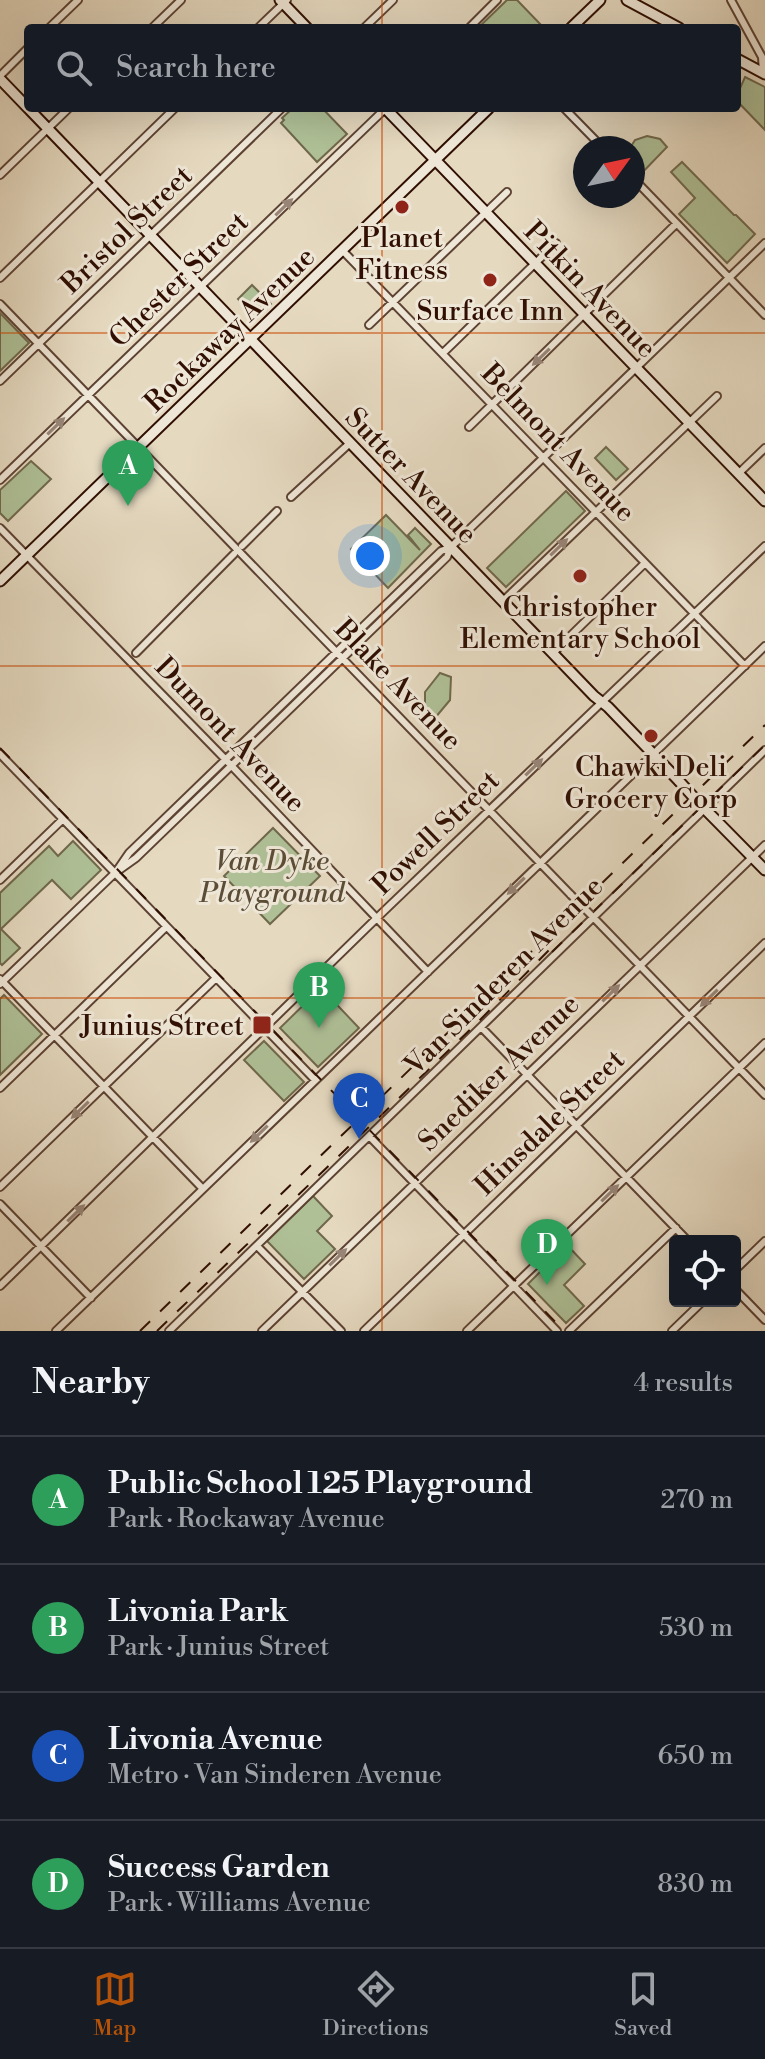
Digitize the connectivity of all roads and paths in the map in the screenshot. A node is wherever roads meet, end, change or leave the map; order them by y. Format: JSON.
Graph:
{"nodes":[{"id":1,"x":78,"y":0,"type":"edge"},
{"id":2,"x":181,"y":0,"type":"edge"},
{"id":3,"x":393,"y":0,"type":"edge"},
{"id":4,"x":497,"y":0,"type":"edge"},
{"id":5,"x":600,"y":0,"type":"edge"},
{"id":6,"x":628,"y":0,"type":"edge"},
{"id":7,"x":731,"y":0,"type":"edge"},
{"id":8,"x":283,"y":1,"type":"edge"},
{"id":9,"x":53,"y":24,"type":"edge"},
{"id":10,"x":156,"y":24,"type":"edge"},
{"id":11,"x":262,"y":24,"type":"edge"},
{"id":12,"x":303,"y":24,"type":"edge"},
{"id":13,"x":368,"y":24,"type":"edge"},
{"id":14,"x":473,"y":24,"type":"edge"},
{"id":15,"x":575,"y":24,"type":"edge"},
{"id":16,"x":672,"y":24,"type":"edge"},
{"id":17,"x":24,"y":52,"type":"edge"},
{"id":18,"x":741,"y":61,"type":"edge"},
{"id":19,"x":764,"y":74,"type":"edge"},
{"id":20,"x":0,"y":77,"type":"edge"},
{"id":21,"x":24,"y":104,"type":"edge"},
{"id":22,"x":32,"y":112,"type":"edge"},
{"id":23,"x":65,"y":112,"type":"edge"},
{"id":24,"x":171,"y":112,"type":"edge"},
{"id":25,"x":278,"y":112,"type":"edge"},
{"id":26,"x":381,"y":112,"type":"edge"},
{"id":27,"x":389,"y":112,"type":"edge"},
{"id":28,"x":485,"y":112,"type":"edge"},
{"id":29,"x":568,"y":112,"type":"edge"},
{"id":30,"x":48,"y":128,"type":"junction"},
{"id":31,"x":591,"y":136,"type":"edge"},
{"id":32,"x":435,"y":160,"type":"junction"},
{"id":33,"x":0,"y":175,"type":"edge"},
{"id":34,"x":99,"y":182,"type":"junction"},
{"id":35,"x":645,"y":191,"type":"edge"},
{"id":36,"x":507,"y":192,"type":"dead end"},
{"id":37,"x":486,"y":212,"type":"junction"},
{"id":38,"x":676,"y":224,"type":"junction"},
{"id":39,"x":151,"y":235,"type":"junction"},
{"id":40,"x":556,"y":243,"type":"dead end"},
{"id":41,"x":765,"y":243,"type":"edge"},
{"id":42,"x":342,"y":250,"type":"junction"},
{"id":43,"x":535,"y":264,"type":"junction"},
{"id":44,"x":0,"y":278,"type":"edge"},
{"id":45,"x":729,"y":278,"type":"junction"},
{"id":46,"x":201,"y":287,"type":"junction"},
{"id":47,"x":393,"y":302,"type":"junction"},
{"id":48,"x":0,"y":304,"type":"edge"},
{"id":49,"x":584,"y":314,"type":"junction"},
{"id":50,"x":765,"y":315,"type":"edge"},
{"id":51,"x":369,"y":325,"type":"dead end"},
{"id":52,"x":251,"y":338,"type":"junction"},
{"id":53,"x":38,"y":344,"type":"junction"},
{"id":54,"x":443,"y":353,"type":"junction"},
{"id":55,"x":637,"y":369,"type":"junction"},
{"id":56,"x":0,"y":381,"type":"edge"},
{"id":57,"x":89,"y":396,"type":"junction"},
{"id":58,"x":717,"y":396,"type":"dead end"},
{"id":59,"x":492,"y":404,"type":"junction"},
{"id":60,"x":689,"y":422,"type":"junction"},
{"id":61,"x":469,"y":427,"type":"dead end"},
{"id":62,"x":350,"y":443,"type":"junction"},
{"id":63,"x":139,"y":447,"type":"junction"},
{"id":64,"x":765,"y":448,"type":"edge"},
{"id":65,"x":544,"y":458,"type":"junction"},
{"id":66,"x":739,"y":473,"type":"junction"},
{"id":67,"x":0,"y":480,"type":"edge"},
{"id":68,"x":291,"y":497,"type":"dead end"},
{"id":69,"x":765,"y":501,"type":"edge"},
{"id":70,"x":277,"y":511,"type":"dead end"},
{"id":71,"x":596,"y":512,"type":"junction"},
{"id":72,"x":0,"y":528,"type":"edge"},
{"id":73,"x":242,"y":546,"type":"dead end"},
{"id":74,"x":765,"y":546,"type":"edge"},
{"id":75,"x":451,"y":547,"type":"junction"},
{"id":76,"x":234,"y":554,"type":"dead end"},
{"id":77,"x":27,"y":556,"type":"junction"},
{"id":78,"x":645,"y":563,"type":"junction"},
{"id":79,"x":0,"y":581,"type":"edge"},
{"id":80,"x":503,"y":601,"type":"junction"},
{"id":81,"x":694,"y":614,"type":"junction"},
{"id":82,"x":765,"y":646,"type":"edge"},
{"id":83,"x":336,"y":651,"type":"junction"},
{"id":84,"x":136,"y":653,"type":"dead end"},
{"id":85,"x":553,"y":653,"type":"junction"},
{"id":86,"x":343,"y":658,"type":"junction"},
{"id":87,"x":745,"y":666,"type":"junction"},
{"id":88,"x":601,"y":702,"type":"junction"},
{"id":89,"x":765,"y":750,"type":"edge"},
{"id":90,"x":0,"y":754,"type":"edge"},
{"id":91,"x":653,"y":754,"type":"junction"},
{"id":92,"x":225,"y":759,"type":"junction"},
{"id":93,"x":231,"y":765,"type":"junction"},
{"id":94,"x":701,"y":805,"type":"junction"},
{"id":95,"x":489,"y":810,"type":"junction"},
{"id":96,"x":63,"y":819,"type":"junction"},
{"id":97,"x":765,"y":845,"type":"edge"},
{"id":98,"x":752,"y":857,"type":"junction"},
{"id":99,"x":541,"y":863,"type":"junction"},
{"id":100,"x":765,"y":870,"type":"edge"},
{"id":101,"x":115,"y":873,"type":"junction"},
{"id":102,"x":0,"y":880,"type":"edge"},
{"id":103,"x":592,"y":916,"type":"junction"},
{"id":104,"x":377,"y":918,"type":"junction"},
{"id":105,"x":166,"y":927,"type":"junction"},
{"id":106,"x":765,"y":943,"type":"edge"},
{"id":107,"x":640,"y":966,"type":"junction"},
{"id":108,"x":428,"y":972,"type":"junction"},
{"id":109,"x":216,"y":978,"type":"junction"},
{"id":110,"x":1,"y":981,"type":"edge"},
{"id":111,"x":689,"y":1017,"type":"junction"},
{"id":112,"x":481,"y":1027,"type":"junction"},
{"id":113,"x":265,"y":1029,"type":"junction"},
{"id":114,"x":55,"y":1035,"type":"junction"},
{"id":115,"x":765,"y":1043,"type":"edge"},
{"id":116,"x":739,"y":1068,"type":"junction"},
{"id":117,"x":527,"y":1074,"type":"junction"},
{"id":118,"x":315,"y":1080,"type":"junction"},
{"id":119,"x":104,"y":1087,"type":"junction"},
{"id":120,"x":0,"y":1088,"type":"edge"},
{"id":121,"x":765,"y":1095,"type":"edge"},
{"id":122,"x":577,"y":1126,"type":"junction"},
{"id":123,"x":370,"y":1137,"type":"junction"},
{"id":124,"x":154,"y":1138,"type":"junction"},
{"id":125,"x":626,"y":1177,"type":"junction"},
{"id":126,"x":414,"y":1183,"type":"junction"},
{"id":127,"x":0,"y":1187,"type":"edge"},
{"id":128,"x":203,"y":1189,"type":"junction"},
{"id":129,"x":0,"y":1204,"type":"edge"},
{"id":130,"x":676,"y":1228,"type":"junction"},
{"id":131,"x":464,"y":1235,"type":"junction"},
{"id":132,"x":682,"y":1235,"type":"edge"},
{"id":133,"x":765,"y":1241,"type":"edge"},
{"id":134,"x":41,"y":1246,"type":"junction"},
{"id":135,"x":257,"y":1246,"type":"junction"},
{"id":136,"x":741,"y":1264,"type":"edge"},
{"id":137,"x":0,"y":1286,"type":"edge"},
{"id":138,"x":514,"y":1286,"type":"junction"},
{"id":139,"x":302,"y":1291,"type":"junction"},
{"id":140,"x":741,"y":1295,"type":"edge"},
{"id":141,"x":91,"y":1298,"type":"junction"},
{"id":142,"x":697,"y":1307,"type":"edge"},
{"id":143,"x":765,"y":1320,"type":"edge"},
{"id":144,"x":56,"y":1331,"type":"edge"},
{"id":145,"x":169,"y":1331,"type":"edge"},
{"id":146,"x":262,"y":1331,"type":"edge"},
{"id":147,"x":341,"y":1331,"type":"edge"},
{"id":148,"x":364,"y":1331,"type":"edge"},
{"id":149,"x":467,"y":1331,"type":"edge"},
{"id":150,"x":557,"y":1331,"type":"edge"},
{"id":151,"x":569,"y":1331,"type":"edge"},
{"id":152,"x":672,"y":1331,"type":"edge"}],
"edges":[{"from":1,"to":9,"type":"street"},
{"from":2,"to":10,"type":"street"},
{"from":3,"to":13,"type":"street"},
{"from":4,"to":14,"type":"street"},
{"from":5,"to":15,"type":"street"},
{"from":6,"to":16,"type":"street"},
{"from":7,"to":19,"type":"street"},
{"from":8,"to":11,"type":"street"},
{"from":8,"to":12,"type":"street"},
{"from":17,"to":20,"type":"street"},
{"from":18,"to":19,"type":"street"},
{"from":20,"to":21,"type":"street","name":"Sutter Avenue"},
{"from":22,"to":30,"type":"street","name":"Sutter Avenue"},
{"from":23,"to":30,"type":"street"},
{"from":24,"to":34,"type":"street"},
{"from":25,"to":39,"type":"street","name":"Bristol Street"},
{"from":46,"to":26,"type":"street","name":"Chester Street","one_way":true},
{"from":27,"to":32,"type":"street","name":"Pitkin Avenue"},
{"from":28,"to":32,"type":"street","name":"Rockaway Avenue"},
{"from":29,"to":31,"type":"street"},
{"from":30,"to":33,"type":"street"},
{"from":30,"to":34,"type":"street","name":"Sutter Avenue"},
{"from":32,"to":37,"type":"street","name":"Pitkin Avenue"},
{"from":32,"to":42,"type":"street","name":"Rockaway Avenue"},
{"from":34,"to":39,"type":"street","name":"Sutter Avenue"},
{"from":34,"to":44,"type":"street"},
{"from":35,"to":38,"type":"street"},
{"from":36,"to":37,"type":"street"},
{"from":37,"to":43,"type":"street","name":"Pitkin Avenue"},
{"from":37,"to":47,"type":"street"},
{"from":38,"to":45,"type":"street"},
{"from":38,"to":49,"type":"street"},
{"from":39,"to":46,"type":"street","name":"Sutter Avenue"},
{"from":39,"to":53,"type":"street","name":"Bristol Street"},
{"from":40,"to":43,"type":"street"},
{"from":41,"to":45,"type":"street"},
{"from":42,"to":47,"type":"street","name":"Belmont Avenue"},
{"from":42,"to":52,"type":"street","name":"Rockaway Avenue"},
{"from":43,"to":49,"type":"street","name":"Pitkin Avenue"},
{"from":43,"to":54,"type":"street"},
{"from":45,"to":50,"type":"street"},
{"from":45,"to":55,"type":"street"},
{"from":46,"to":52,"type":"street","name":"Sutter Avenue"},
{"from":46,"to":57,"type":"street","name":"Chester Street"},
{"from":47,"to":51,"type":"street"},
{"from":47,"to":54,"type":"street","name":"Belmont Avenue"},
{"from":48,"to":53,"type":"street","name":"Blake Avenue"},
{"from":49,"to":55,"type":"street","name":"Pitkin Avenue"},
{"from":49,"to":59,"type":"street","one_way":true},
{"from":52,"to":62,"type":"street","name":"Sutter Avenue"},
{"from":52,"to":63,"type":"street","name":"Rockaway Avenue"},
{"from":53,"to":56,"type":"street","name":"Bristol Street"},
{"from":53,"to":57,"type":"street","name":"Blake Avenue"},
{"from":54,"to":59,"type":"street","name":"Belmont Avenue"},
{"from":55,"to":60,"type":"street","name":"Pitkin Avenue"},
{"from":55,"to":65,"type":"street"},
{"from":57,"to":63,"type":"street","name":"Blake Avenue"},
{"from":67,"to":57,"type":"street","name":"Chester Street","one_way":true},
{"from":58,"to":60,"type":"street"},
{"from":59,"to":61,"type":"street"},
{"from":59,"to":65,"type":"street","name":"Belmont Avenue"},
{"from":60,"to":66,"type":"street","name":"Pitkin Avenue"},
{"from":60,"to":71,"type":"street"},
{"from":62,"to":68,"type":"street"},
{"from":62,"to":75,"type":"street","name":"Sutter Avenue"},
{"from":63,"to":77,"type":"street","name":"Rockaway Avenue"},
{"from":63,"to":83,"type":"street","name":"Blake Avenue"},
{"from":64,"to":66,"type":"street"},
{"from":65,"to":71,"type":"street","name":"Belmont Avenue"},
{"from":65,"to":75,"type":"street"},
{"from":66,"to":69,"type":"street","name":"Pitkin Avenue"},
{"from":70,"to":73,"type":"street"},
{"from":71,"to":78,"type":"street","name":"Belmont Avenue"},
{"from":80,"to":71,"type":"street","one_way":true},
{"from":72,"to":77,"type":"street","name":"Dumont Avenue"},
{"from":74,"to":81,"type":"street","name":"Powell Street"},
{"from":75,"to":80,"type":"street","name":"Sutter Avenue"},
{"from":75,"to":83,"type":"street"},
{"from":75,"to":86,"type":"street"},
{"from":76,"to":84,"type":"street"},
{"from":77,"to":79,"type":"street","name":"Rockaway Avenue"},
{"from":77,"to":92,"type":"street","name":"Dumont Avenue"},
{"from":78,"to":81,"type":"street","name":"Belmont Avenue"},
{"from":78,"to":85,"type":"street"},
{"from":80,"to":85,"type":"street","name":"Sutter Avenue"},
{"from":81,"to":87,"type":"street","name":"Belmont Avenue"},
{"from":81,"to":88,"type":"street","name":"Powell Street"},
{"from":82,"to":87,"type":"street"},
{"from":83,"to":86,"type":"street","name":"Blake Avenue"},
{"from":83,"to":92,"type":"street"},
{"from":85,"to":88,"type":"street","name":"Sutter Avenue"},
{"from":86,"to":93,"type":"street"},
{"from":86,"to":95,"type":"street","name":"Blake Avenue"},
{"from":87,"to":91,"type":"street"},
{"from":88,"to":91,"type":"street","name":"Sutter Avenue"},
{"from":95,"to":88,"type":"street","name":"Powell Street","one_way":true},
{"from":89,"to":94,"type":"street","name":"Van Sinderen Avenue"},
{"from":90,"to":96,"type":"street"},
{"from":91,"to":94,"type":"street","name":"Sutter Avenue","bridge":true},
{"from":91,"to":99,"type":"street"},
{"from":92,"to":93,"type":"street","name":"Dumont Avenue"},
{"from":92,"to":101,"type":"street"},
{"from":93,"to":101,"type":"street"},
{"from":93,"to":104,"type":"street","name":"Dumont Avenue"},
{"from":94,"to":98,"type":"street","name":"Sutter Avenue"},
{"from":94,"to":103,"type":"street","name":"Van Sinderen Avenue"},
{"from":95,"to":99,"type":"street","name":"Blake Avenue"},
{"from":95,"to":104,"type":"street","name":"Powell Street"},
{"from":96,"to":101,"type":"street"},
{"from":96,"to":102,"type":"street"},
{"from":97,"to":98,"type":"street","name":"Snediker Avenue"},
{"from":98,"to":100,"type":"street","name":"Sutter Avenue"},
{"from":98,"to":107,"type":"street","name":"Snediker Avenue"},
{"from":99,"to":103,"type":"street","name":"Blake Avenue","bridge":true},
{"from":99,"to":108,"type":"street","one_way":true},
{"from":101,"to":105,"type":"street"},
{"from":101,"to":110,"type":"street"},
{"from":103,"to":107,"type":"street","name":"Blake Avenue"},
{"from":103,"to":112,"type":"street","name":"Van Sinderen Avenue"},
{"from":104,"to":108,"type":"street","name":"Dumont Avenue"},
{"from":104,"to":113,"type":"street","name":"Powell Street"},
{"from":105,"to":109,"type":"street"},
{"from":105,"to":114,"type":"street"},
{"from":106,"to":111,"type":"street","name":"Hinsdale Street","one_way":true},
{"from":107,"to":111,"type":"street","name":"Blake Avenue"},
{"from":117,"to":107,"type":"street","name":"Snediker Avenue","one_way":true},
{"from":108,"to":118,"type":"street"},
{"from":109,"to":113,"type":"street"},
{"from":109,"to":119,"type":"street"},
{"from":110,"to":114,"type":"street"},
{"from":111,"to":116,"type":"street","name":"Blake Avenue"},
{"from":111,"to":122,"type":"street","name":"Hinsdale Street"},
{"from":112,"to":117,"type":"street"},
{"from":112,"to":123,"type":"street","name":"Van Sinderen Avenue"},
{"from":113,"to":118,"type":"street"},
{"from":113,"to":124,"type":"street","name":"Powell Street"},
{"from":114,"to":119,"type":"street"},
{"from":114,"to":120,"type":"street"},
{"from":115,"to":116,"type":"street"},
{"from":116,"to":121,"type":"street","name":"Blake Avenue"},
{"from":116,"to":125,"type":"street"},
{"from":117,"to":122,"type":"street"},
{"from":117,"to":126,"type":"street","name":"Snediker Avenue"},
{"from":118,"to":128,"type":"street","one_way":true},
{"from":119,"to":124,"type":"street"},
{"from":119,"to":127,"type":"street","one_way":true},
{"from":122,"to":125,"type":"street"},
{"from":122,"to":131,"type":"street","name":"Hinsdale Street"},
{"from":123,"to":126,"type":"street"},
{"from":123,"to":135,"type":"street","name":"Van Sinderen Avenue"},
{"from":124,"to":128,"type":"street"},
{"from":134,"to":124,"type":"street","name":"Powell Street","one_way":true},
{"from":125,"to":130,"type":"street"},
{"from":138,"to":125,"type":"street","one_way":true},
{"from":126,"to":131,"type":"street"},
{"from":139,"to":126,"type":"street","name":"Snediker Avenue","one_way":true},
{"from":128,"to":141,"type":"street"},
{"from":129,"to":134,"type":"street"},
{"from":130,"to":132,"type":"street"},
{"from":130,"to":151,"type":"street"},
{"from":131,"to":138,"type":"street"},
{"from":131,"to":148,"type":"street","name":"Hinsdale Street"},
{"from":133,"to":136,"type":"street"},
{"from":134,"to":137,"type":"street","name":"Powell Street"},
{"from":134,"to":141,"type":"street"},
{"from":135,"to":139,"type":"street"},
{"from":135,"to":145,"type":"street","name":"Van Sinderen Avenue"},
{"from":138,"to":149,"type":"street"},
{"from":138,"to":150,"type":"street"},
{"from":139,"to":146,"type":"street","name":"Snediker Avenue"},
{"from":139,"to":147,"type":"street"},
{"from":140,"to":143,"type":"street"},
{"from":141,"to":144,"type":"street"},
{"from":142,"to":152,"type":"street"}]}
